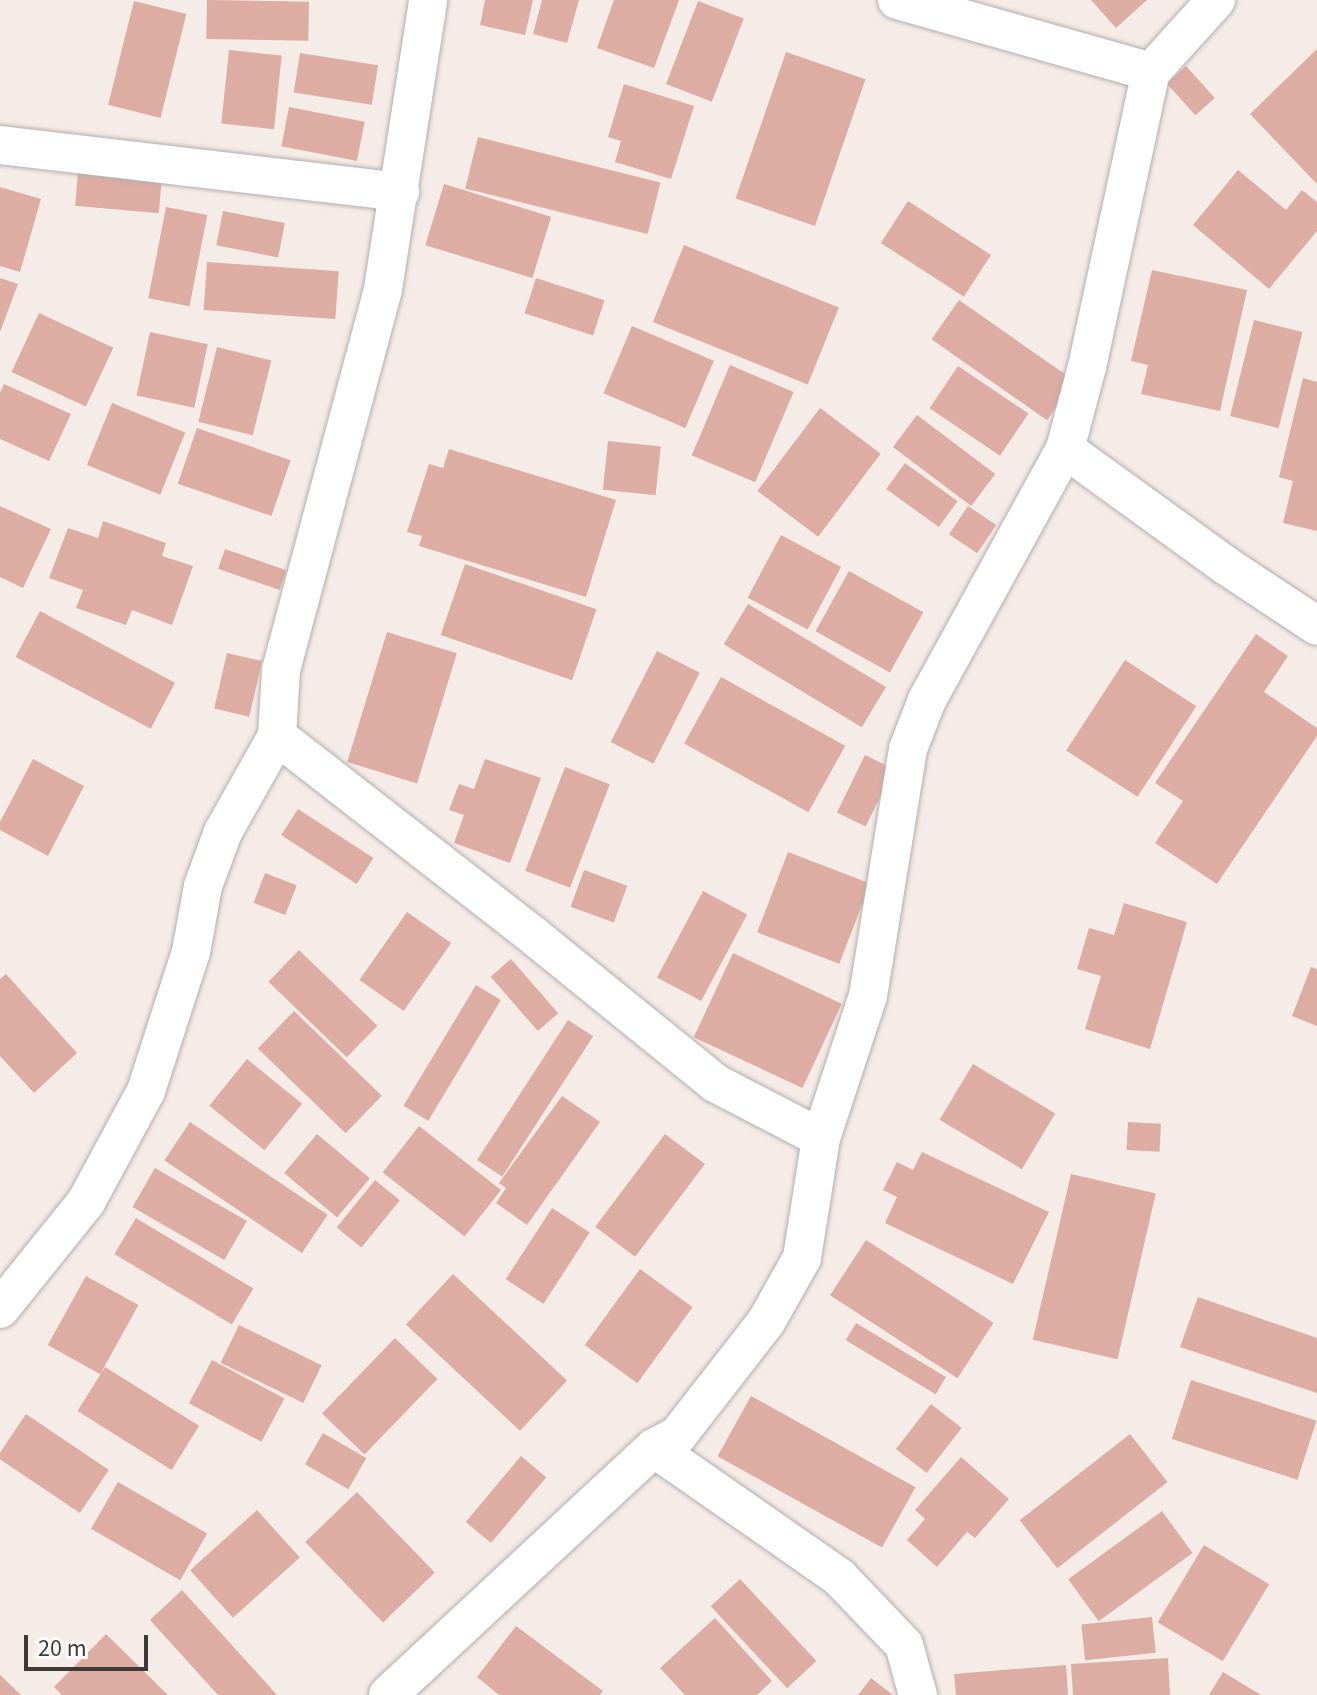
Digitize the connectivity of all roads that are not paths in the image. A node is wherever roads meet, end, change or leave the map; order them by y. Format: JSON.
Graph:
{"nodes":[{"id":1,"x":428,"y":0,"type":"edge"},
{"id":2,"x":897,"y":0,"type":"edge"},
{"id":3,"x":1216,"y":0,"type":"edge"},
{"id":4,"x":1151,"y":72,"type":"junction"},
{"id":5,"x":0,"y":145,"type":"edge"},
{"id":6,"x":400,"y":192,"type":"junction"},
{"id":7,"x":1065,"y":449,"type":"junction"},
{"id":8,"x":1317,"y":626,"type":"edge"},
{"id":9,"x":277,"y":736,"type":"junction"},
{"id":10,"x":821,"y":1138,"type":"junction"},
{"id":11,"x":0,"y":1309,"type":"edge"},
{"id":12,"x":654,"y":1448,"type":"junction"},
{"id":13,"x":388,"y":1695,"type":"edge"},
{"id":14,"x":918,"y":1695,"type":"edge"}],
"edges":[{"from":1,"to":6,"type":"street"},
{"from":2,"to":4,"type":"street"},
{"from":3,"to":4,"type":"street"},
{"from":4,"to":7,"type":"street"},
{"from":5,"to":6,"type":"street"},
{"from":6,"to":9,"type":"street"},
{"from":7,"to":8,"type":"street"},
{"from":7,"to":10,"type":"street"},
{"from":9,"to":10,"type":"street"},
{"from":9,"to":11,"type":"street"},
{"from":10,"to":12,"type":"street"},
{"from":12,"to":13,"type":"street"},
{"from":12,"to":14,"type":"street"}]}
